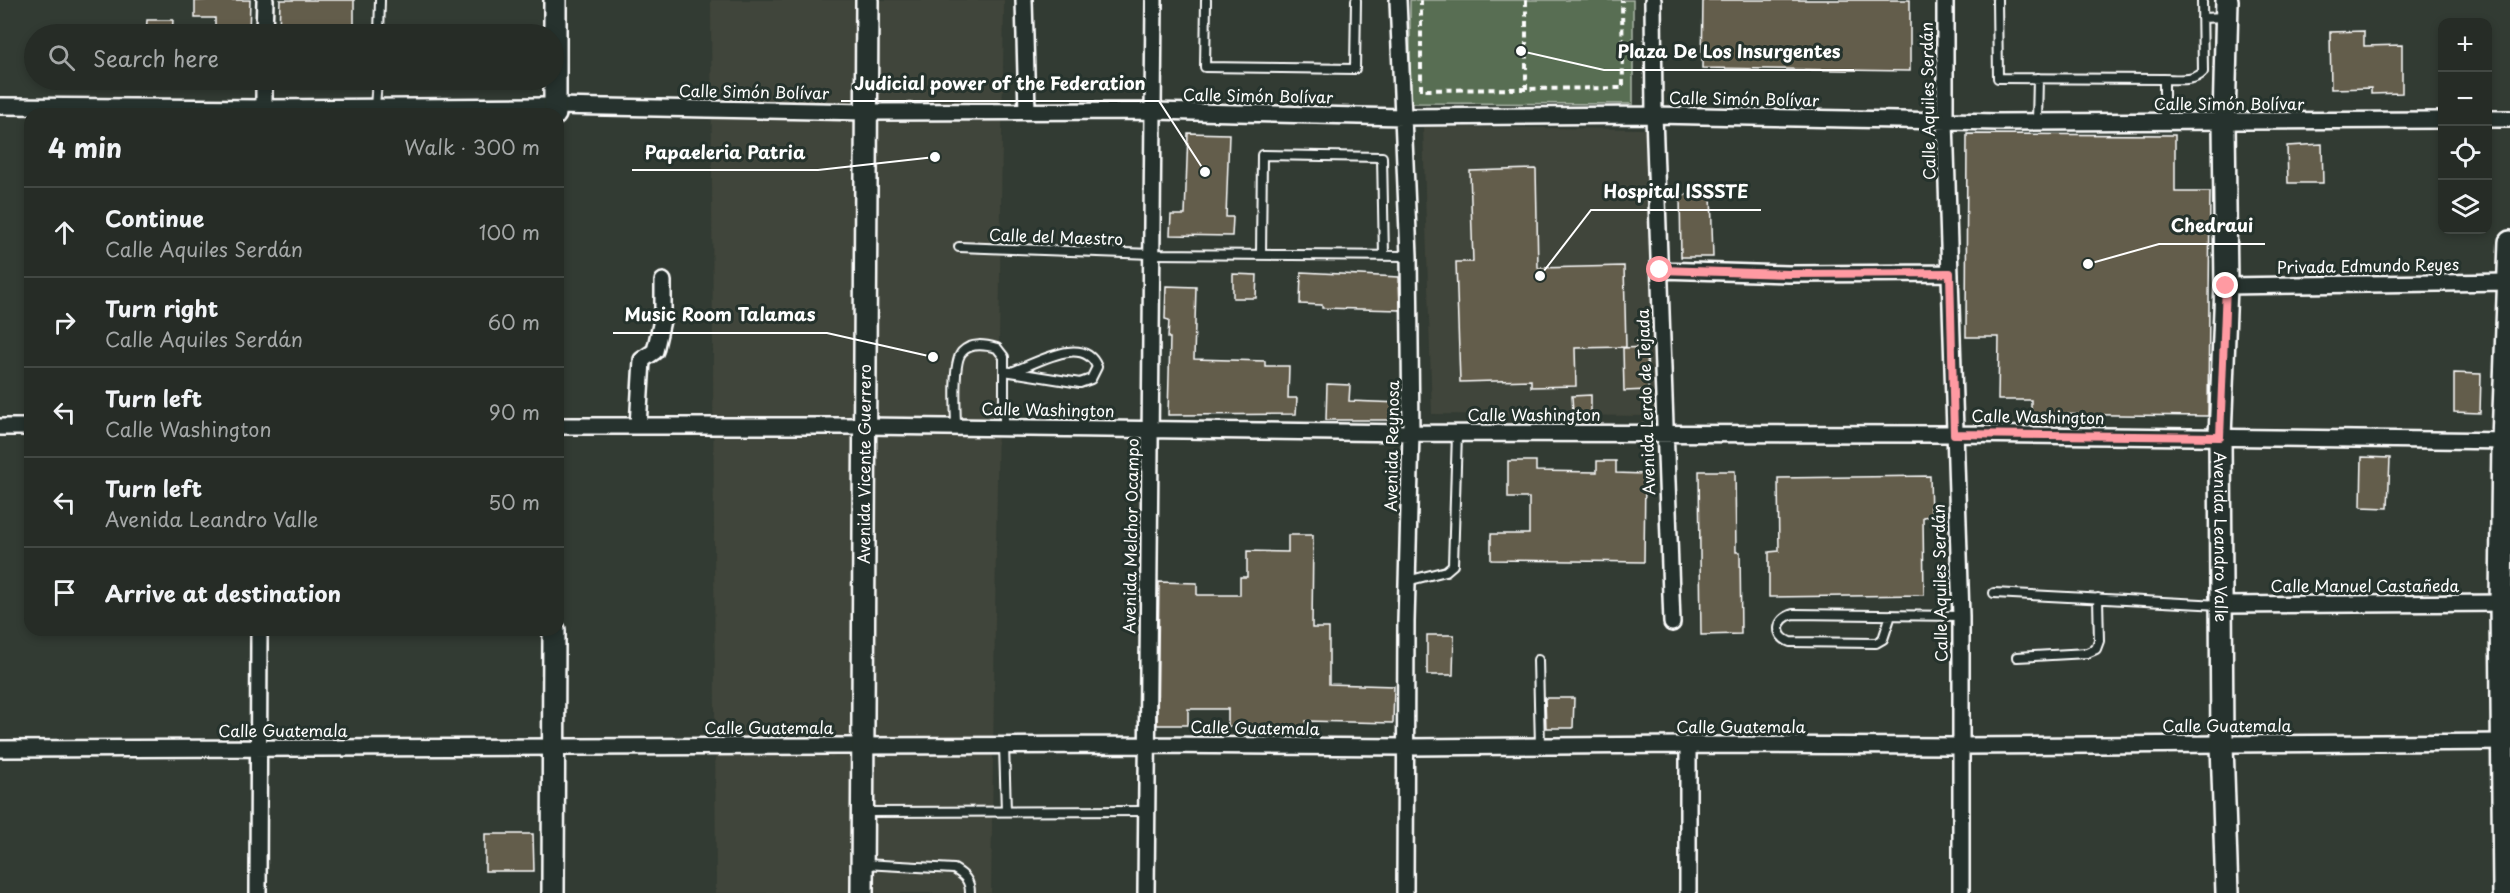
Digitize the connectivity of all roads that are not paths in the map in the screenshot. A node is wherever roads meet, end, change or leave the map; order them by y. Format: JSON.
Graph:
{"nodes":[{"id":1,"x":265,"y":0,"type":"edge"},
{"id":2,"x":380,"y":0,"type":"edge"},
{"id":3,"x":555,"y":0,"type":"edge"},
{"id":4,"x":867,"y":0,"type":"edge"},
{"id":5,"x":1024,"y":0,"type":"edge"},
{"id":6,"x":1154,"y":0,"type":"edge"},
{"id":7,"x":1206,"y":0,"type":"edge"},
{"id":8,"x":1356,"y":0,"type":"edge"},
{"id":9,"x":1398,"y":0,"type":"edge"},
{"id":10,"x":1653,"y":0,"type":"edge"},
{"id":11,"x":1945,"y":0,"type":"edge"},
{"id":12,"x":1997,"y":0,"type":"edge"},
{"id":13,"x":2202,"y":0,"type":"edge"},
{"id":14,"x":2226,"y":8,"type":"edge"},
{"id":15,"x":2202,"y":18,"type":"junction"},
{"id":16,"x":264,"y":24,"type":"edge"},
{"id":17,"x":379,"y":24,"type":"edge"},
{"id":18,"x":555,"y":24,"type":"edge"},
{"id":19,"x":2038,"y":78,"type":"junction"},
{"id":20,"x":2164,"y":79,"type":"junction"},
{"id":21,"x":264,"y":90,"type":"edge"},
{"id":22,"x":376,"y":90,"type":"edge"},
{"id":23,"x":555,"y":90,"type":"edge"},
{"id":24,"x":0,"y":106,"type":"edge"},
{"id":25,"x":375,"y":107,"type":"junction"},
{"id":26,"x":106,"y":108,"type":"edge"},
{"id":27,"x":264,"y":108,"type":"edge"},
{"id":28,"x":347,"y":108,"type":"edge"},
{"id":29,"x":435,"y":108,"type":"edge"},
{"id":30,"x":555,"y":108,"type":"edge"},
{"id":31,"x":564,"y":110,"type":"edge"},
{"id":32,"x":1027,"y":111,"type":"junction"},
{"id":33,"x":1153,"y":111,"type":"junction"},
{"id":34,"x":867,"y":112,"type":"junction"},
{"id":35,"x":1654,"y":116,"type":"junction"},
{"id":36,"x":1402,"y":117,"type":"junction"},
{"id":37,"x":2510,"y":119,"type":"edge"},
{"id":38,"x":2438,"y":120,"type":"edge"},
{"id":39,"x":2492,"y":120,"type":"edge"},
{"id":40,"x":1945,"y":121,"type":"junction"},
{"id":41,"x":2037,"y":122,"type":"junction"},
{"id":42,"x":2164,"y":122,"type":"junction"},
{"id":43,"x":2224,"y":123,"type":"junction"},
{"id":44,"x":2510,"y":242,"type":"edge"},
{"id":45,"x":959,"y":247,"type":"dead end"},
{"id":46,"x":1152,"y":254,"type":"junction"},
{"id":47,"x":1261,"y":255,"type":"junction"},
{"id":48,"x":1384,"y":256,"type":"junction"},
{"id":49,"x":1409,"y":256,"type":"junction"},
{"id":50,"x":1660,"y":270,"type":"junction"},
{"id":51,"x":1950,"y":273,"type":"junction"},
{"id":52,"x":663,"y":281,"type":"dead end"},
{"id":53,"x":2509,"y":282,"type":"edge"},
{"id":54,"x":2226,"y":286,"type":"junction"},
{"id":55,"x":1004,"y":371,"type":"junction"},
{"id":56,"x":1014,"y":371,"type":"junction"},
{"id":57,"x":24,"y":426,"type":"edge"},
{"id":58,"x":564,"y":426,"type":"edge"},
{"id":59,"x":638,"y":426,"type":"junction"},
{"id":60,"x":865,"y":426,"type":"junction"},
{"id":61,"x":0,"y":427,"type":"edge"},
{"id":62,"x":956,"y":427,"type":"junction"},
{"id":63,"x":1004,"y":427,"type":"junction"},
{"id":64,"x":1150,"y":429,"type":"junction"},
{"id":65,"x":1412,"y":433,"type":"junction"},
{"id":66,"x":1457,"y":433,"type":"junction"},
{"id":67,"x":1665,"y":434,"type":"junction"},
{"id":68,"x":1954,"y":434,"type":"junction"},
{"id":69,"x":2220,"y":437,"type":"junction"},
{"id":70,"x":2506,"y":441,"type":"edge"},
{"id":71,"x":1407,"y":581,"type":"junction"},
{"id":72,"x":1994,"y":593,"type":"dead end"},
{"id":73,"x":2098,"y":598,"type":"junction"},
{"id":74,"x":2505,"y":603,"type":"edge"},
{"id":75,"x":2221,"y":605,"type":"junction"},
{"id":76,"x":1891,"y":615,"type":"junction"},
{"id":77,"x":1961,"y":616,"type":"junction"},
{"id":78,"x":1672,"y":623,"type":"dead end"},
{"id":79,"x":259,"y":636,"type":"edge"},
{"id":80,"x":554,"y":636,"type":"edge"},
{"id":81,"x":2017,"y":657,"type":"dead end"},
{"id":82,"x":1538,"y":660,"type":"dead end"},
{"id":83,"x":2507,"y":742,"type":"edge"},
{"id":84,"x":1148,"y":744,"type":"junction"},
{"id":85,"x":1688,"y":744,"type":"junction"},
{"id":86,"x":2222,"y":744,"type":"junction"},
{"id":87,"x":863,"y":745,"type":"junction"},
{"id":88,"x":1004,"y":745,"type":"junction"},
{"id":89,"x":1539,"y":746,"type":"junction"},
{"id":90,"x":1960,"y":746,"type":"junction"},
{"id":91,"x":553,"y":747,"type":"junction"},
{"id":92,"x":1407,"y":747,"type":"junction"},
{"id":93,"x":0,"y":749,"type":"edge"},
{"id":94,"x":258,"y":750,"type":"junction"},
{"id":95,"x":1006,"y":811,"type":"junction"},
{"id":96,"x":1147,"y":811,"type":"junction"},
{"id":97,"x":863,"y":812,"type":"junction"},
{"id":98,"x":862,"y":864,"type":"junction"},
{"id":99,"x":258,"y":893,"type":"edge"},
{"id":100,"x":553,"y":893,"type":"edge"},
{"id":101,"x":862,"y":893,"type":"edge"},
{"id":102,"x":970,"y":893,"type":"edge"},
{"id":103,"x":1146,"y":893,"type":"edge"},
{"id":104,"x":1405,"y":893,"type":"edge"},
{"id":105,"x":1688,"y":893,"type":"edge"},
{"id":106,"x":1961,"y":893,"type":"edge"},
{"id":107,"x":2227,"y":893,"type":"edge"},
{"id":108,"x":2504,"y":893,"type":"edge"}],
"edges":[{"from":1,"to":16,"type":"street"},
{"from":2,"to":17,"type":"lane"},
{"from":3,"to":18,"type":"main road"},
{"from":4,"to":34,"type":"main road","name":"Avenida Vicente Guerrero"},
{"from":5,"to":32,"type":"street"},
{"from":6,"to":33,"type":"street","name":"Avenida Melchor Ocampo"},
{"from":7,"to":8,"type":"lane"},
{"from":9,"to":36,"type":"street","name":"Avenida Reynosa"},
{"from":10,"to":35,"type":"street","name":"Avenida Lerdo de Tejada"},
{"from":11,"to":40,"type":"street","name":"Calle Aquiles Serdán"},
{"from":12,"to":19,"type":"lane"},
{"from":13,"to":15,"type":"lane"},
{"from":14,"to":15,"type":"lane"},
{"from":14,"to":43,"type":"main road","name":"Avenida Leandro Valle"},
{"from":15,"to":20,"type":"lane"},
{"from":19,"to":20,"type":"lane"},
{"from":19,"to":41,"type":"lane"},
{"from":20,"to":42,"type":"lane"},
{"from":21,"to":27,"type":"street"},
{"from":22,"to":25,"type":"lane"},
{"from":23,"to":30,"type":"main road"},
{"from":24,"to":26,"type":"street","name":"Calle Simón Bolívar"},
{"from":25,"to":28,"type":"street","name":"Calle Simón Bolívar"},
{"from":25,"to":29,"type":"street","name":"Calle Simón Bolívar"},
{"from":31,"to":34,"type":"street","name":"Calle Simón Bolívar"},
{"from":32,"to":33,"type":"street","name":"Calle Simón Bolívar"},
{"from":32,"to":34,"type":"street","name":"Calle Simón Bolívar"},
{"from":33,"to":36,"type":"street","name":"Calle Simón Bolívar"},
{"from":33,"to":46,"type":"street","name":"Avenida Melchor Ocampo"},
{"from":34,"to":60,"type":"main road","name":"Avenida Vicente Guerrero"},
{"from":35,"to":36,"type":"street","name":"Calle Simón Bolívar"},
{"from":35,"to":40,"type":"street","name":"Calle Simón Bolívar"},
{"from":35,"to":50,"type":"street","name":"Avenida Lerdo de Tejada"},
{"from":36,"to":49,"type":"street","name":"Avenida Reynosa"},
{"from":37,"to":39,"type":"street"},
{"from":38,"to":43,"type":"street","name":"Calle Simón Bolívar"},
{"from":40,"to":41,"type":"street","name":"Calle Simón Bolívar"},
{"from":40,"to":51,"type":"street","name":"Calle Aquiles Serdán"},
{"from":41,"to":42,"type":"street","name":"Calle Simón Bolívar"},
{"from":42,"to":43,"type":"street","name":"Calle Simón Bolívar"},
{"from":43,"to":54,"type":"main road","name":"Avenida Leandro Valle"},
{"from":44,"to":53,"type":"main road"},
{"from":45,"to":46,"type":"lane","name":"Calle del Maestro"},
{"from":46,"to":47,"type":"lane","name":"Calle del Maestro"},
{"from":46,"to":64,"type":"street","name":"Avenida Melchor Ocampo"},
{"from":47,"to":48,"type":"lane","name":"Calle del Maestro"},
{"from":47,"to":48,"type":"lane"},
{"from":48,"to":49,"type":"lane","name":"Calle del Maestro"},
{"from":49,"to":65,"type":"street","name":"Avenida Reynosa"},
{"from":50,"to":51,"type":"street"},
{"from":50,"to":67,"type":"street","name":"Avenida Lerdo de Tejada"},
{"from":51,"to":68,"type":"street","name":"Calle Aquiles Serdán"},
{"from":52,"to":59,"type":"street"},
{"from":53,"to":54,"type":"street","name":"Privada Edmundo Reyes"},
{"from":53,"to":70,"type":"main road"},
{"from":54,"to":69,"type":"main road","name":"Avenida Leandro Valle"},
{"from":55,"to":56,"type":"lane"},
{"from":55,"to":62,"type":"lane"},
{"from":55,"to":63,"type":"lane"},
{"from":56,"to":56,"type":"lane"},
{"from":57,"to":61,"type":"street"},
{"from":58,"to":59,"type":"street","name":"Calle Washington"},
{"from":59,"to":60,"type":"street","name":"Calle Washington"},
{"from":60,"to":62,"type":"street","name":"Calle Washington"},
{"from":60,"to":87,"type":"main road","name":"Avenida Vicente Guerrero"},
{"from":62,"to":63,"type":"street","name":"Calle Washington"},
{"from":63,"to":64,"type":"street","name":"Calle Washington"},
{"from":64,"to":65,"type":"street","name":"Calle Washington"},
{"from":64,"to":84,"type":"street","name":"Avenida Melchor Ocampo"},
{"from":65,"to":66,"type":"street","name":"Calle Washington"},
{"from":65,"to":71,"type":"street","name":"Avenida Reynosa"},
{"from":66,"to":67,"type":"street","name":"Calle Washington"},
{"from":66,"to":71,"type":"lane"},
{"from":67,"to":68,"type":"street","name":"Calle Washington"},
{"from":67,"to":78,"type":"street","name":"Avenida Lerdo de Tejada"},
{"from":68,"to":69,"type":"street","name":"Calle Washington"},
{"from":68,"to":77,"type":"street","name":"Calle Aquiles Serdán"},
{"from":69,"to":70,"type":"street","name":"Calle Washington"},
{"from":69,"to":75,"type":"main road","name":"Avenida Leandro Valle"},
{"from":70,"to":74,"type":"main road"},
{"from":71,"to":92,"type":"street","name":"Avenida Reynosa"},
{"from":72,"to":73,"type":"lane"},
{"from":73,"to":75,"type":"lane"},
{"from":73,"to":81,"type":"lane"},
{"from":74,"to":75,"type":"street","name":"Calle Manuel Castañeda"},
{"from":74,"to":83,"type":"main road"},
{"from":75,"to":86,"type":"main road","name":"Avenida Leandro Valle"},
{"from":76,"to":76,"type":"lane"},
{"from":76,"to":77,"type":"lane"},
{"from":77,"to":90,"type":"street","name":"Calle Aquiles Serdán"},
{"from":79,"to":94,"type":"street"},
{"from":80,"to":91,"type":"main road"},
{"from":82,"to":89,"type":"lane"},
{"from":83,"to":86,"type":"street","name":"Calle Guatemala"},
{"from":83,"to":108,"type":"main road"},
{"from":84,"to":88,"type":"street","name":"Calle Guatemala"},
{"from":84,"to":92,"type":"street","name":"Calle Guatemala"},
{"from":84,"to":96,"type":"street","name":"Avenida Melchor Ocampo"},
{"from":85,"to":89,"type":"street","name":"Calle Guatemala"},
{"from":85,"to":90,"type":"street","name":"Calle Guatemala"},
{"from":85,"to":105,"type":"street"},
{"from":86,"to":90,"type":"street","name":"Calle Guatemala"},
{"from":86,"to":107,"type":"main road","name":"Avenida Leandro Valle"},
{"from":87,"to":88,"type":"street","name":"Calle Guatemala"},
{"from":87,"to":91,"type":"street","name":"Calle Guatemala"},
{"from":87,"to":97,"type":"main road","name":"Avenida Vicente Guerrero"},
{"from":88,"to":95,"type":"lane"},
{"from":89,"to":92,"type":"street","name":"Calle Guatemala"},
{"from":90,"to":106,"type":"street","name":"Calle Aquiles Serdán"},
{"from":91,"to":94,"type":"street","name":"Calle Guatemala"},
{"from":91,"to":100,"type":"main road"},
{"from":92,"to":104,"type":"street","name":"Avenida Reynosa"},
{"from":93,"to":94,"type":"street","name":"Calle Guatemala"},
{"from":94,"to":99,"type":"street"},
{"from":95,"to":96,"type":"lane"},
{"from":95,"to":97,"type":"lane"},
{"from":96,"to":103,"type":"street","name":"Avenida Melchor Ocampo"},
{"from":97,"to":98,"type":"main road","name":"Avenida Vicente Guerrero"},
{"from":98,"to":101,"type":"main road","name":"Avenida Vicente Guerrero"},
{"from":98,"to":102,"type":"lane"}]}
